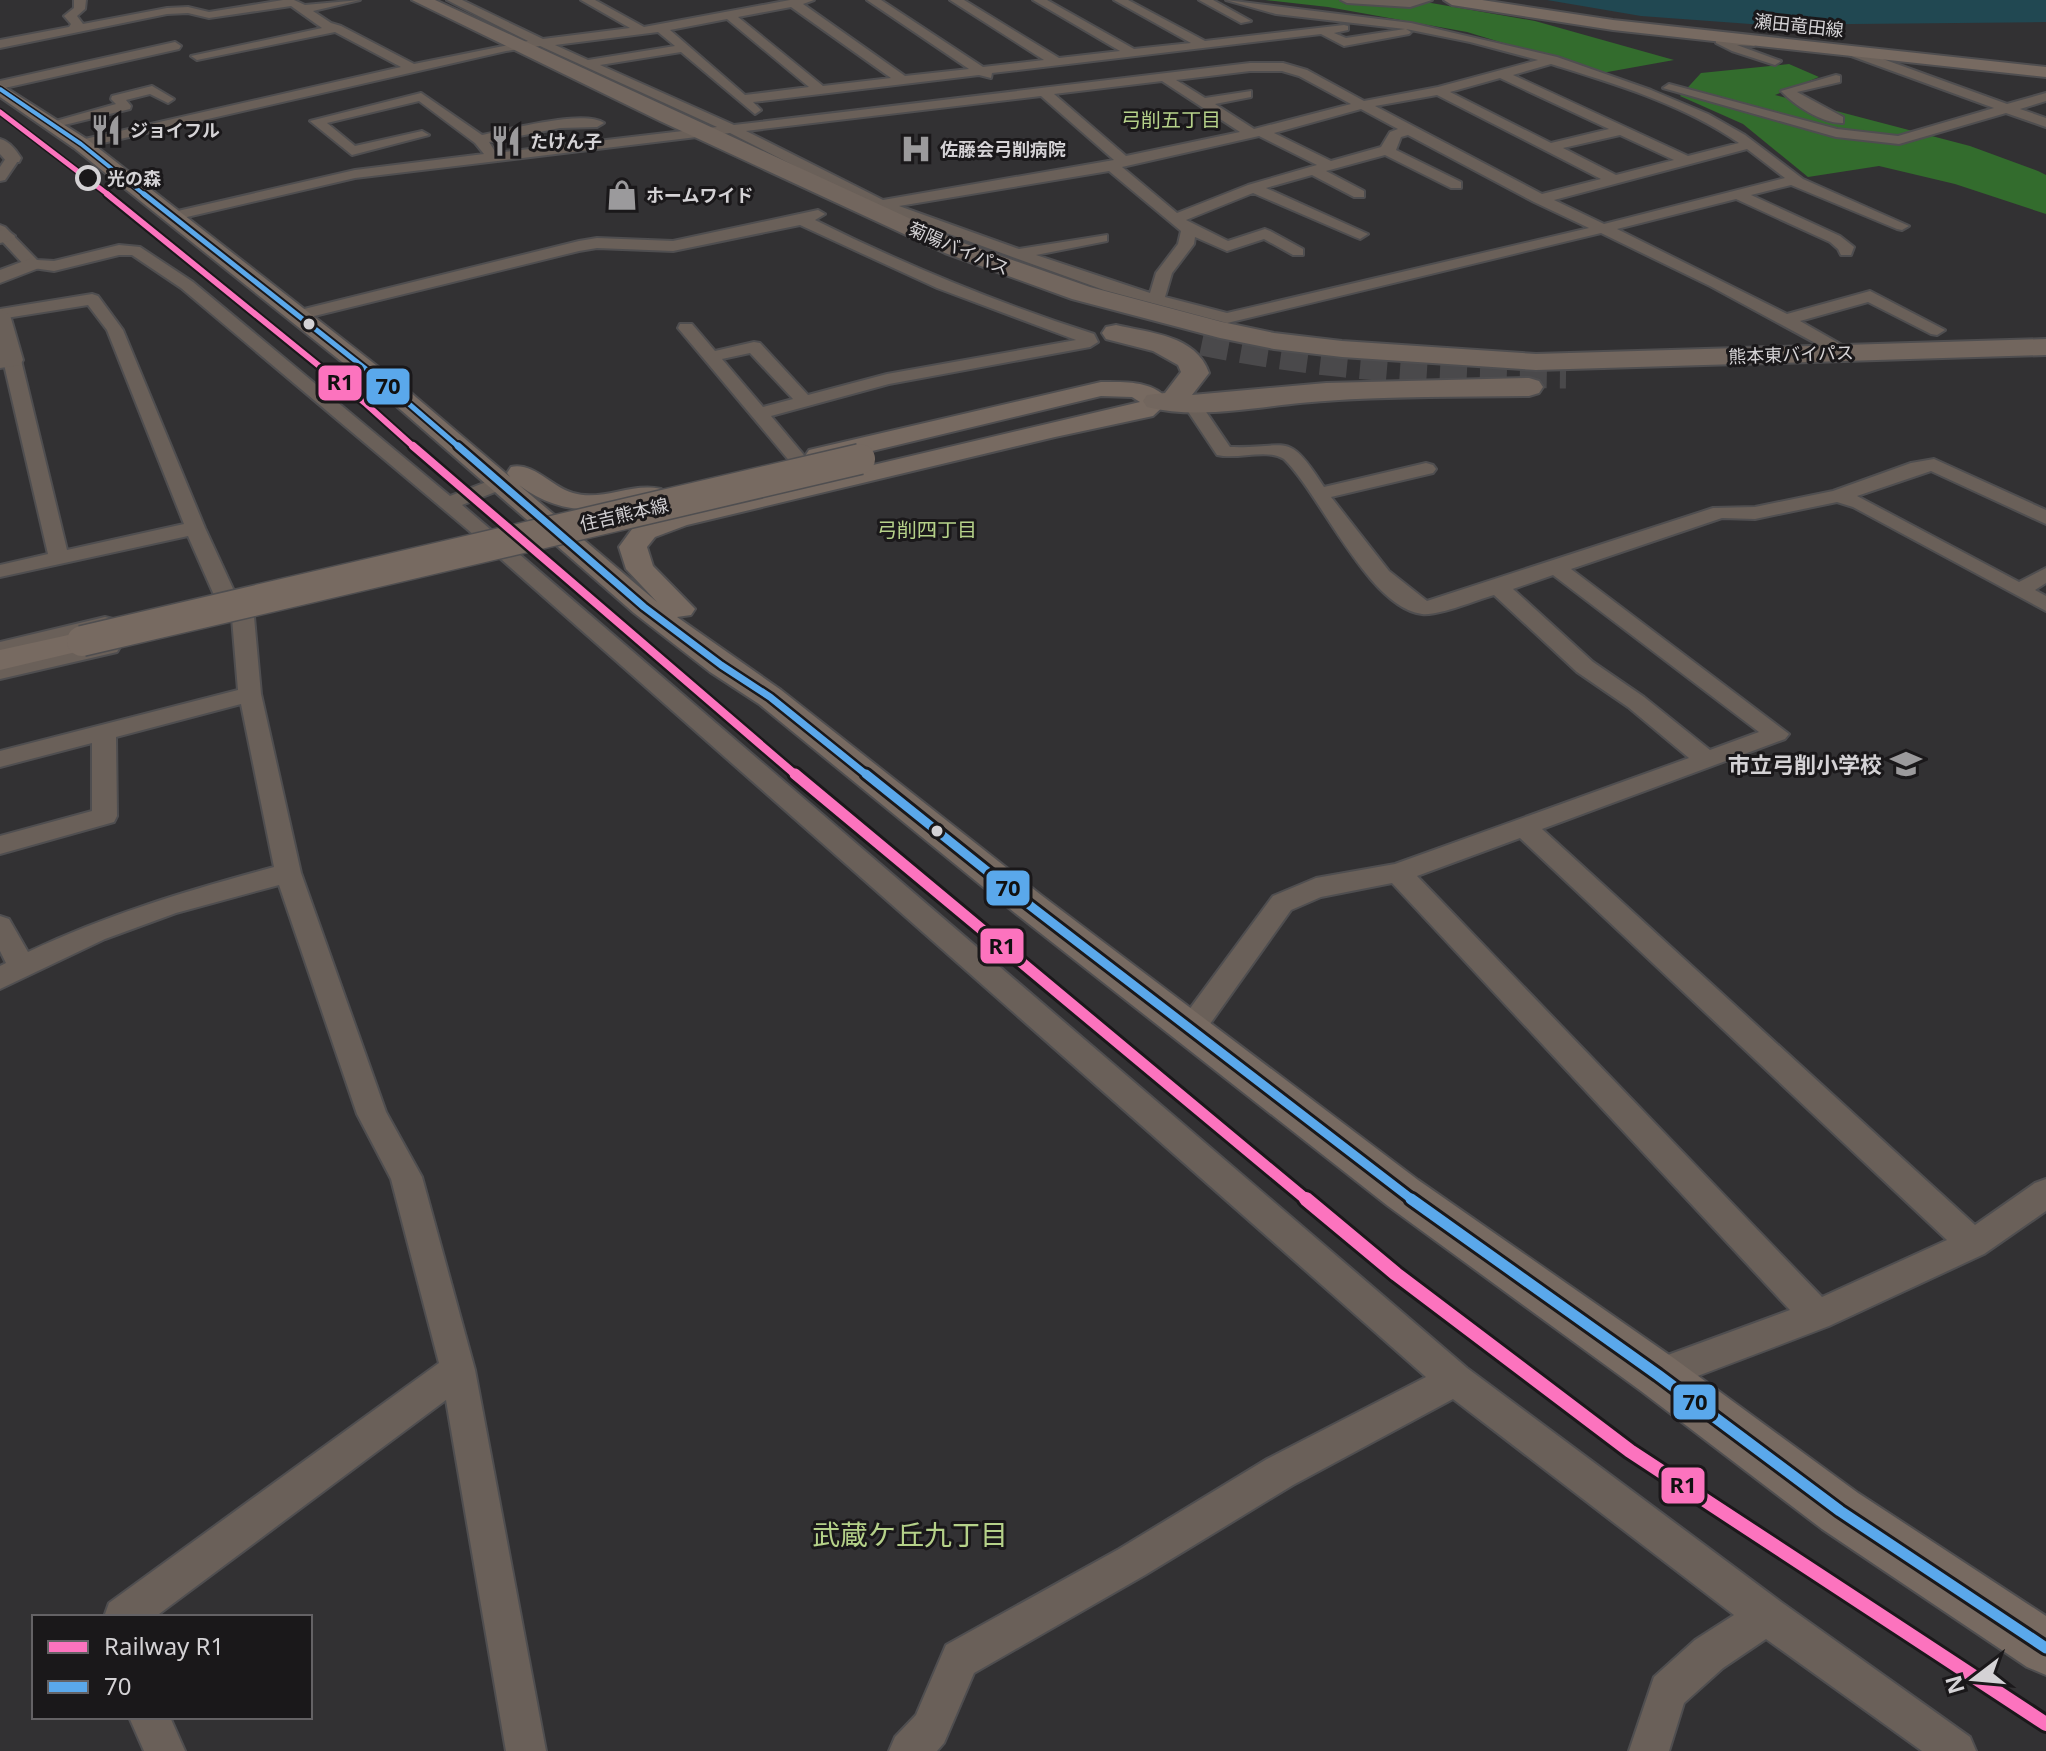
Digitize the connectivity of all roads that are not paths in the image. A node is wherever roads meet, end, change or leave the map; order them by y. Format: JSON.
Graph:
{"nodes":[{"id":1,"x":80,"y":0,"type":"edge"},
{"id":2,"x":354,"y":0,"type":"edge"},
{"id":3,"x":399,"y":0,"type":"edge"},
{"id":4,"x":421,"y":0,"type":"edge"},
{"id":5,"x":453,"y":0,"type":"edge"},
{"id":6,"x":587,"y":0,"type":"edge"},
{"id":7,"x":808,"y":0,"type":"edge"},
{"id":8,"x":873,"y":0,"type":"edge"},
{"id":9,"x":1039,"y":0,"type":"edge"},
{"id":10,"x":1120,"y":0,"type":"edge"},
{"id":11,"x":1205,"y":0,"type":"edge"},
{"id":12,"x":1232,"y":0,"type":"edge"},
{"id":13,"x":1347,"y":0,"type":"edge"},
{"id":14,"x":1426,"y":0,"type":"edge"},
{"id":15,"x":1452,"y":0,"type":"edge"},
{"id":16,"x":962,"y":1,"type":"edge"},
{"id":17,"x":795,"y":4,"type":"junction"},
{"id":18,"x":165,"y":5,"type":"edge"},
{"id":19,"x":303,"y":9,"type":"junction"},
{"id":20,"x":209,"y":15,"type":"junction"},
{"id":21,"x":730,"y":16,"type":"junction"},
{"id":22,"x":121,"y":20,"type":"junction"},
{"id":23,"x":1379,"y":21,"type":"junction"},
{"id":24,"x":235,"y":25,"type":"dead end"},
{"id":25,"x":337,"y":28,"type":"junction"},
{"id":26,"x":661,"y":28,"type":"junction"},
{"id":27,"x":73,"y":29,"type":"junction"},
{"id":28,"x":640,"y":29,"type":"junction"},
{"id":29,"x":1428,"y":29,"type":"junction"},
{"id":30,"x":248,"y":30,"type":"dead end"},
{"id":31,"x":1323,"y":32,"type":"junction"},
{"id":32,"x":1277,"y":38,"type":"junction"},
{"id":33,"x":274,"y":41,"type":"junction"},
{"id":34,"x":543,"y":42,"type":"junction"},
{"id":35,"x":0,"y":44,"type":"edge"},
{"id":36,"x":175,"y":46,"type":"junction"},
{"id":37,"x":1206,"y":46,"type":"junction"},
{"id":38,"x":509,"y":47,"type":"junction"},
{"id":39,"x":89,"y":48,"type":"dead end"},
{"id":40,"x":684,"y":48,"type":"junction"},
{"id":41,"x":1849,"y":51,"type":"junction"},
{"id":42,"x":1134,"y":54,"type":"junction"},
{"id":43,"x":1883,"y":55,"type":"dead end"},
{"id":44,"x":197,"y":56,"type":"junction"},
{"id":45,"x":1550,"y":60,"type":"junction"},
{"id":46,"x":109,"y":61,"type":"junction"},
{"id":47,"x":1775,"y":61,"type":"dead end"},
{"id":48,"x":1058,"y":63,"type":"junction"},
{"id":49,"x":586,"y":64,"type":"junction"},
{"id":50,"x":218,"y":67,"type":"dead end"},
{"id":51,"x":412,"y":68,"type":"junction"},
{"id":52,"x":982,"y":71,"type":"junction"},
{"id":53,"x":2046,"y":72,"type":"edge"},
{"id":54,"x":130,"y":74,"type":"dead end"},
{"id":55,"x":1503,"y":75,"type":"junction"},
{"id":56,"x":1165,"y":78,"type":"junction"},
{"id":57,"x":1836,"y":79,"type":"dead end"},
{"id":58,"x":902,"y":80,"type":"junction"},
{"id":59,"x":354,"y":81,"type":"junction"},
{"id":60,"x":0,"y":87,"type":"edge"},
{"id":61,"x":820,"y":90,"type":"junction"},
{"id":62,"x":1439,"y":91,"type":"junction"},
{"id":63,"x":1044,"y":92,"type":"junction"},
{"id":64,"x":1247,"y":94,"type":"dead end"},
{"id":65,"x":1017,"y":96,"type":"junction"},
{"id":66,"x":2046,"y":97,"type":"edge"},
{"id":67,"x":168,"y":99,"type":"dead end"},
{"id":68,"x":744,"y":99,"type":"junction"},
{"id":69,"x":1201,"y":103,"type":"junction"},
{"id":70,"x":1362,"y":105,"type":"junction"},
{"id":71,"x":382,"y":106,"type":"junction"},
{"id":72,"x":2005,"y":109,"type":"junction"},
{"id":73,"x":597,"y":123,"type":"dead end"},
{"id":74,"x":2046,"y":123,"type":"edge"},
{"id":75,"x":52,"y":124,"type":"junction"},
{"id":76,"x":772,"y":124,"type":"junction"},
{"id":77,"x":729,"y":129,"type":"junction"},
{"id":78,"x":1408,"y":130,"type":"junction"},
{"id":79,"x":1624,"y":130,"type":"junction"},
{"id":80,"x":1256,"y":133,"type":"junction"},
{"id":81,"x":689,"y":134,"type":"junction"},
{"id":82,"x":1858,"y":137,"type":"junction"},
{"id":83,"x":480,"y":140,"type":"junction"},
{"id":84,"x":0,"y":144,"type":"edge"},
{"id":85,"x":81,"y":144,"type":"junction"},
{"id":86,"x":1748,"y":145,"type":"junction"},
{"id":87,"x":435,"y":147,"type":"junction"},
{"id":88,"x":1550,"y":147,"type":"junction"},
{"id":89,"x":1386,"y":150,"type":"junction"},
{"id":90,"x":493,"y":158,"type":"junction"},
{"id":91,"x":6,"y":159,"type":"edge"},
{"id":92,"x":1687,"y":161,"type":"junction"},
{"id":93,"x":1118,"y":164,"type":"junction"},
{"id":94,"x":744,"y":166,"type":"junction"},
{"id":95,"x":1324,"y":170,"type":"junction"},
{"id":96,"x":0,"y":177,"type":"edge"},
{"id":97,"x":1615,"y":180,"type":"junction"},
{"id":98,"x":1792,"y":180,"type":"junction"},
{"id":99,"x":1456,"y":185,"type":"dead end"},
{"id":100,"x":1253,"y":188,"type":"junction"},
{"id":101,"x":1359,"y":194,"type":"dead end"},
{"id":102,"x":1738,"y":194,"type":"junction"},
{"id":103,"x":1710,"y":201,"type":"junction"},
{"id":104,"x":1537,"y":202,"type":"junction"},
{"id":105,"x":882,"y":205,"type":"junction"},
{"id":106,"x":1737,"y":213,"type":"dead end"},
{"id":107,"x":174,"y":216,"type":"junction"},
{"id":108,"x":812,"y":216,"type":"junction"},
{"id":109,"x":1182,"y":223,"type":"junction"},
{"id":110,"x":1902,"y":226,"type":"dead end"},
{"id":111,"x":1603,"y":228,"type":"junction"},
{"id":112,"x":2,"y":234,"type":"edge"},
{"id":113,"x":1360,"y":234,"type":"dead end"},
{"id":114,"x":1102,"y":238,"type":"dead end"},
{"id":115,"x":1298,"y":252,"type":"dead end"},
{"id":116,"x":1846,"y":252,"type":"dead end"},
{"id":117,"x":1014,"y":254,"type":"junction"},
{"id":118,"x":32,"y":264,"type":"junction"},
{"id":119,"x":0,"y":277,"type":"edge"},
{"id":120,"x":1156,"y":300,"type":"junction"},
{"id":121,"x":0,"y":314,"type":"edge"},
{"id":122,"x":298,"y":315,"type":"junction"},
{"id":123,"x":1786,"y":320,"type":"junction"},
{"id":124,"x":686,"y":328,"type":"dead end"},
{"id":125,"x":1937,"y":330,"type":"dead end"},
{"id":126,"x":1202,"y":342,"type":"tunnel mouth"},
{"id":127,"x":2046,"y":347,"type":"edge"},
{"id":128,"x":1342,"y":349,"type":"junction"},
{"id":129,"x":1847,"y":353,"type":"junction"},
{"id":130,"x":710,"y":357,"type":"junction"},
{"id":131,"x":6,"y":361,"type":"edge"},
{"id":132,"x":2046,"y":362,"type":"edge"},
{"id":133,"x":1554,"y":371,"type":"junction"},
{"id":134,"x":1390,"y":372,"type":"junction"},
{"id":135,"x":2046,"y":372,"type":"edge"},
{"id":136,"x":1366,"y":391,"type":"junction"},
{"id":137,"x":395,"y":392,"type":"junction"},
{"id":138,"x":1176,"y":399,"type":"junction"},
{"id":139,"x":804,"y":401,"type":"junction"},
{"id":140,"x":759,"y":414,"type":"junction"},
{"id":141,"x":799,"y":460,"type":"junction"},
{"id":142,"x":1426,"y":469,"type":"dead end"},
{"id":143,"x":501,"y":483,"type":"junction"},
{"id":144,"x":1319,"y":494,"type":"junction"},
{"id":145,"x":1838,"y":496,"type":"junction"},
{"id":146,"x":449,"y":503,"type":"junction"},
{"id":147,"x":2046,"y":518,"type":"edge"},
{"id":148,"x":195,"y":528,"type":"junction"},
{"id":149,"x":482,"y":532,"type":"junction"},
{"id":150,"x":506,"y":554,"type":"junction"},
{"id":151,"x":59,"y":558,"type":"junction"},
{"id":152,"x":1556,"y":568,"type":"junction"},
{"id":153,"x":0,"y":571,"type":"edge"},
{"id":154,"x":2046,"y":574,"type":"edge"},
{"id":155,"x":1498,"y":587,"type":"junction"},
{"id":156,"x":2020,"y":590,"type":"junction"},
{"id":157,"x":225,"y":595,"type":"junction"},
{"id":158,"x":2046,"y":605,"type":"edge"},
{"id":159,"x":243,"y":617,"type":"junction"},
{"id":160,"x":0,"y":649,"type":"edge"},
{"id":161,"x":0,"y":660,"type":"edge"},
{"id":162,"x":0,"y":672,"type":"edge"},
{"id":163,"x":250,"y":694,"type":"junction"},
{"id":164,"x":770,"y":697,"type":"junction"},
{"id":165,"x":104,"y":734,"type":"junction"},
{"id":166,"x":0,"y":759,"type":"edge"},
{"id":167,"x":1706,"y":759,"type":"junction"},
{"id":168,"x":1523,"y":826,"type":"junction"},
{"id":169,"x":0,"y":845,"type":"edge"},
{"id":170,"x":288,"y":873,"type":"junction"},
{"id":171,"x":1398,"y":873,"type":"junction"},
{"id":172,"x":0,"y":926,"type":"edge"},
{"id":173,"x":12,"y":973,"type":"edge"},
{"id":174,"x":1190,"y":1030,"type":"junction"},
{"id":175,"x":2046,"y":1193,"type":"edge"},
{"id":176,"x":1973,"y":1244,"type":"junction"},
{"id":177,"x":1817,"y":1315,"type":"junction"},
{"id":178,"x":458,"y":1370,"type":"junction"},
{"id":179,"x":1658,"y":1375,"type":"junction"},
{"id":180,"x":1455,"y":1380,"type":"junction"},
{"id":181,"x":126,"y":1615,"type":"edge"},
{"id":182,"x":1767,"y":1616,"type":"junction"},
{"id":183,"x":2046,"y":1648,"type":"edge"},
{"id":184,"x":150,"y":1719,"type":"edge"},
{"id":185,"x":165,"y":1751,"type":"edge"},
{"id":186,"x":526,"y":1751,"type":"edge"},
{"id":187,"x":909,"y":1751,"type":"edge"},
{"id":188,"x":1649,"y":1751,"type":"edge"},
{"id":189,"x":1956,"y":1751,"type":"edge"}],
"edges":[{"from":1,"to":27,"type":"street"},
{"from":2,"to":19,"type":"street"},
{"from":3,"to":38,"type":"highway","name":"菊陽バイパス"},
{"from":4,"to":38,"type":"highway","name":"菊陽バイパス"},
{"from":5,"to":34,"type":"street"},
{"from":6,"to":28,"type":"street"},
{"from":7,"to":17,"type":"street"},
{"from":8,"to":52,"type":"street"},
{"from":9,"to":42,"type":"street"},
{"from":10,"to":37,"type":"street"},
{"from":11,"to":32,"type":"street"},
{"from":12,"to":23,"type":"street"},
{"from":13,"to":14,"type":"street"},
{"from":15,"to":41,"type":"main road","name":"瀬田竜田線"},
{"from":16,"to":48,"type":"street"},
{"from":17,"to":21,"type":"street"},
{"from":17,"to":58,"type":"street"},
{"from":18,"to":20,"type":"street"},
{"from":18,"to":22,"type":"street"},
{"from":19,"to":20,"type":"street"},
{"from":19,"to":25,"type":"street"},
{"from":20,"to":24,"type":"street"},
{"from":21,"to":26,"type":"street"},
{"from":21,"to":61,"type":"street"},
{"from":22,"to":27,"type":"street"},
{"from":22,"to":36,"type":"street"},
{"from":23,"to":29,"type":"street"},
{"from":23,"to":31,"type":"street"},
{"from":25,"to":33,"type":"street"},
{"from":25,"to":51,"type":"street"},
{"from":26,"to":28,"type":"street"},
{"from":26,"to":40,"type":"street"},
{"from":27,"to":35,"type":"street"},
{"from":28,"to":34,"type":"street"},
{"from":29,"to":31,"type":"street"},
{"from":29,"to":45,"type":"street"},
{"from":30,"to":33,"type":"street"},
{"from":31,"to":32,"type":"street"},
{"from":32,"to":37,"type":"street"},
{"from":33,"to":44,"type":"street"},
{"from":34,"to":38,"type":"street"},
{"from":34,"to":49,"type":"street"},
{"from":36,"to":44,"type":"street"},
{"from":36,"to":46,"type":"street"},
{"from":37,"to":42,"type":"street"},
{"from":38,"to":51,"type":"street"},
{"from":38,"to":81,"type":"highway","name":"菊陽バイパス"},
{"from":39,"to":46,"type":"street"},
{"from":40,"to":49,"type":"street"},
{"from":40,"to":68,"type":"street"},
{"from":41,"to":43,"type":"street"},
{"from":41,"to":47,"type":"street"},
{"from":41,"to":53,"type":"main road","name":"瀬田竜田線"},
{"from":41,"to":72,"type":"street"},
{"from":42,"to":48,"type":"street"},
{"from":44,"to":50,"type":"street"},
{"from":45,"to":55,"type":"street"},
{"from":45,"to":82,"type":"street"},
{"from":45,"to":86,"type":"street"},
{"from":46,"to":54,"type":"street"},
{"from":46,"to":60,"type":"street"},
{"from":48,"to":52,"type":"street"},
{"from":49,"to":77,"type":"street"},
{"from":51,"to":59,"type":"street"},
{"from":52,"to":58,"type":"street"},
{"from":52,"to":65,"type":"street"},
{"from":55,"to":62,"type":"street"},
{"from":55,"to":79,"type":"street"},
{"from":56,"to":63,"type":"street"},
{"from":56,"to":69,"type":"street"},
{"from":56,"to":70,"type":"street"},
{"from":57,"to":82,"type":"street"},
{"from":58,"to":61,"type":"street"},
{"from":59,"to":71,"type":"street"},
{"from":59,"to":85,"type":"street"},
{"from":60,"to":75,"type":"main road"},
{"from":61,"to":68,"type":"street"},
{"from":62,"to":70,"type":"street"},
{"from":62,"to":88,"type":"street"},
{"from":63,"to":65,"type":"street"},
{"from":63,"to":93,"type":"street"},
{"from":64,"to":69,"type":"street"},
{"from":65,"to":76,"type":"street"},
{"from":66,"to":72,"type":"street"},
{"from":67,"to":75,"type":"street"},
{"from":68,"to":76,"type":"street"},
{"from":69,"to":80,"type":"street"},
{"from":70,"to":78,"type":"street"},
{"from":70,"to":80,"type":"street"},
{"from":71,"to":83,"type":"street"},
{"from":71,"to":87,"type":"street"},
{"from":71,"to":87,"type":"street"},
{"from":72,"to":74,"type":"street"},
{"from":72,"to":82,"type":"street"},
{"from":73,"to":83,"type":"street"},
{"from":75,"to":85,"type":"main road"},
{"from":76,"to":77,"type":"street"},
{"from":77,"to":81,"type":"street"},
{"from":77,"to":105,"type":"street"},
{"from":78,"to":89,"type":"street"},
{"from":78,"to":104,"type":"street"},
{"from":79,"to":88,"type":"street"},
{"from":79,"to":92,"type":"street"},
{"from":80,"to":93,"type":"street"},
{"from":80,"to":95,"type":"street"},
{"from":81,"to":90,"type":"street"},
{"from":81,"to":94,"type":"highway","name":"菊陽バイパス"},
{"from":81,"to":128,"type":"highway","name":"菊陽バイパス"},
{"from":83,"to":90,"type":"street"},
{"from":84,"to":91,"type":"street"},
{"from":85,"to":107,"type":"main road"},
{"from":86,"to":92,"type":"street"},
{"from":86,"to":98,"type":"street"},
{"from":87,"to":90,"type":"street"},
{"from":87,"to":107,"type":"street"},
{"from":88,"to":97,"type":"street"},
{"from":89,"to":95,"type":"street"},
{"from":89,"to":99,"type":"street"},
{"from":91,"to":96,"type":"street"},
{"from":92,"to":97,"type":"street"},
{"from":93,"to":105,"type":"street"},
{"from":93,"to":109,"type":"street"},
{"from":94,"to":108,"type":"highway"},
{"from":94,"to":126,"type":"highway","name":"菊陽バイパス"},
{"from":95,"to":100,"type":"street"},
{"from":95,"to":101,"type":"street"},
{"from":97,"to":104,"type":"street"},
{"from":98,"to":102,"type":"street"},
{"from":98,"to":110,"type":"street"},
{"from":100,"to":109,"type":"street"},
{"from":100,"to":113,"type":"street"},
{"from":102,"to":103,"type":"street"},
{"from":102,"to":116,"type":"street"},
{"from":103,"to":106,"type":"street"},
{"from":103,"to":111,"type":"street"},
{"from":104,"to":111,"type":"street"},
{"from":105,"to":117,"type":"street"},
{"from":107,"to":122,"type":"main road"},
{"from":108,"to":122,"type":"street"},
{"from":108,"to":138,"type":"highway"},
{"from":108,"to":139,"type":"street"},
{"from":109,"to":115,"type":"street"},
{"from":109,"to":120,"type":"street"},
{"from":111,"to":120,"type":"street"},
{"from":111,"to":123,"type":"street"},
{"from":112,"to":118,"type":"street"},
{"from":114,"to":117,"type":"street"},
{"from":117,"to":120,"type":"street"},
{"from":118,"to":119,"type":"street"},
{"from":118,"to":146,"type":"street"},
{"from":121,"to":131,"type":"street"},
{"from":121,"to":148,"type":"street"},
{"from":122,"to":137,"type":"main road"},
{"from":123,"to":125,"type":"street"},
{"from":123,"to":129,"type":"street"},
{"from":124,"to":130,"type":"street"},
{"from":127,"to":129,"type":"highway","name":"熊本東バイパス"},
{"from":128,"to":133,"type":"highway","name":"菊陽バイパス"},
{"from":128,"to":134,"type":"highway"},
{"from":129,"to":133,"type":"highway","name":"熊本東バイパス"},
{"from":130,"to":139,"type":"street"},
{"from":130,"to":140,"type":"street"},
{"from":131,"to":151,"type":"street"},
{"from":132,"to":133,"type":"highway","name":"熊本東バイパス"},
{"from":133,"to":134,"type":"highway"},
{"from":133,"to":135,"type":"highway"},
{"from":133,"to":136,"type":"highway"},
{"from":134,"to":136,"type":"highway"},
{"from":134,"to":138,"type":"highway"},
{"from":136,"to":138,"type":"highway"},
{"from":137,"to":141,"type":"main road"},
{"from":137,"to":143,"type":"main road"},
{"from":138,"to":141,"type":"main road"},
{"from":138,"to":144,"type":"street"},
{"from":138,"to":161,"type":"main road","name":"住吉熊本線","bridge":true},
{"from":138,"to":164,"type":"main road"},
{"from":139,"to":140,"type":"street"},
{"from":140,"to":141,"type":"street"},
{"from":142,"to":144,"type":"street"},
{"from":143,"to":146,"type":"street"},
{"from":143,"to":164,"type":"main road"},
{"from":144,"to":155,"type":"street"},
{"from":145,"to":147,"type":"street"},
{"from":145,"to":152,"type":"street"},
{"from":145,"to":156,"type":"street"},
{"from":146,"to":149,"type":"street"},
{"from":148,"to":151,"type":"street"},
{"from":148,"to":157,"type":"street"},
{"from":149,"to":150,"type":"street"},
{"from":149,"to":157,"type":"street"},
{"from":150,"to":159,"type":"street"},
{"from":150,"to":180,"type":"street"},
{"from":151,"to":153,"type":"street"},
{"from":152,"to":155,"type":"street"},
{"from":152,"to":167,"type":"street"},
{"from":154,"to":156,"type":"street"},
{"from":155,"to":167,"type":"street"},
{"from":156,"to":158,"type":"street"},
{"from":157,"to":159,"type":"street"},
{"from":157,"to":160,"type":"street"},
{"from":159,"to":162,"type":"street"},
{"from":159,"to":163,"type":"street"},
{"from":163,"to":165,"type":"street"},
{"from":163,"to":170,"type":"street"},
{"from":164,"to":174,"type":"main road"},
{"from":165,"to":166,"type":"street"},
{"from":165,"to":169,"type":"street"},
{"from":167,"to":168,"type":"street"},
{"from":168,"to":171,"type":"street"},
{"from":168,"to":176,"type":"street"},
{"from":170,"to":173,"type":"street"},
{"from":170,"to":178,"type":"street"},
{"from":171,"to":174,"type":"street"},
{"from":171,"to":177,"type":"street"},
{"from":172,"to":173,"type":"street"},
{"from":174,"to":179,"type":"main road"},
{"from":175,"to":176,"type":"street"},
{"from":176,"to":177,"type":"street"},
{"from":177,"to":179,"type":"street"},
{"from":178,"to":181,"type":"street"},
{"from":178,"to":186,"type":"street"},
{"from":179,"to":183,"type":"main road"},
{"from":180,"to":182,"type":"street"},
{"from":180,"to":187,"type":"street"},
{"from":182,"to":188,"type":"street"},
{"from":182,"to":189,"type":"street"},
{"from":184,"to":185,"type":"street"}]}
